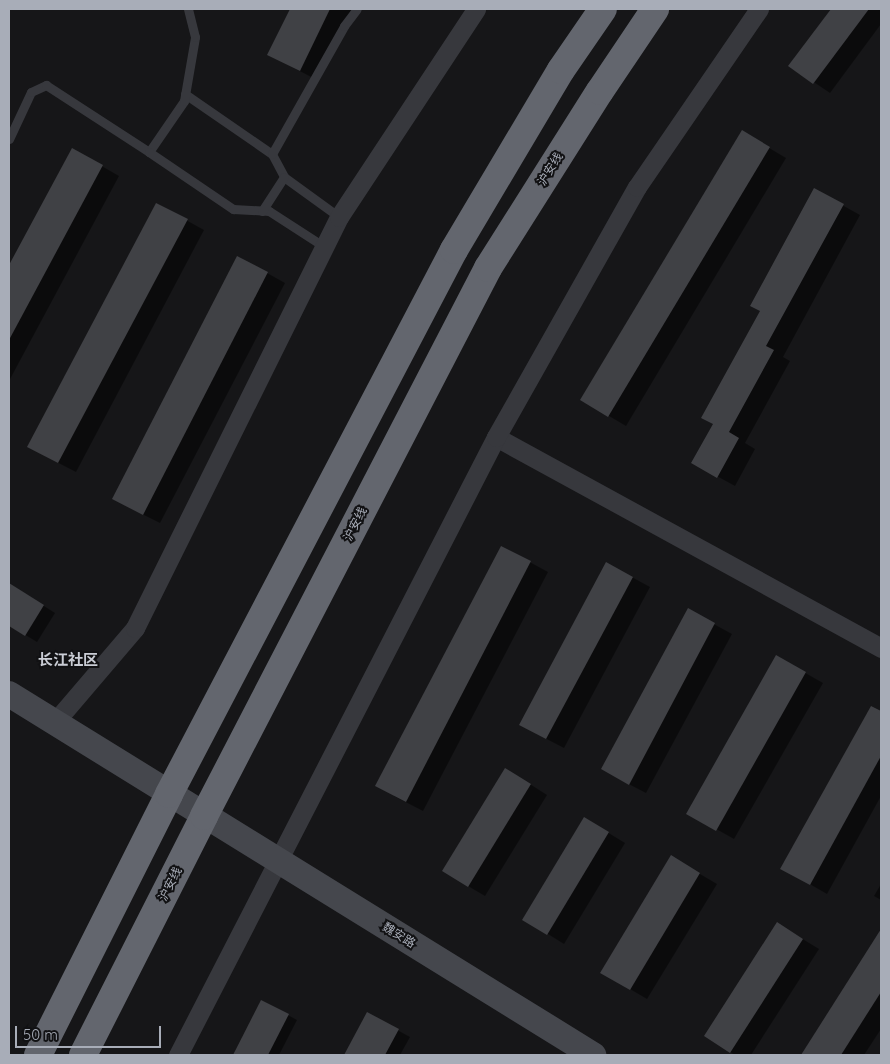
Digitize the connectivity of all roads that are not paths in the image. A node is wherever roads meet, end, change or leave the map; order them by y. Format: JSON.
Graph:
{"nodes":[{"id":1,"x":188,"y":9,"type":"edge"},
{"id":2,"x":357,"y":9,"type":"edge"},
{"id":3,"x":476,"y":9,"type":"edge"},
{"id":4,"x":604,"y":9,"type":"edge"},
{"id":5,"x":656,"y":9,"type":"edge"},
{"id":6,"x":759,"y":9,"type":"edge"},
{"id":7,"x":185,"y":94,"type":"junction"},
{"id":8,"x":9,"y":139,"type":"edge"},
{"id":9,"x":149,"y":152,"type":"junction"},
{"id":10,"x":272,"y":154,"type":"junction"},
{"id":11,"x":284,"y":177,"type":"junction"},
{"id":12,"x":262,"y":211,"type":"junction"},
{"id":13,"x":339,"y":217,"type":"junction"},
{"id":14,"x":324,"y":246,"type":"junction"},
{"id":15,"x":496,"y":437,"type":"junction"},
{"id":16,"x":881,"y":648,"type":"edge"},
{"id":17,"x":9,"y":694,"type":"edge"},
{"id":18,"x":54,"y":723,"type":"junction"},
{"id":19,"x":169,"y":794,"type":"junction"},
{"id":20,"x":204,"y":816,"type":"junction"},
{"id":21,"x":278,"y":861,"type":"junction"},
{"id":22,"x":38,"y":1055,"type":"edge"},
{"id":23,"x":84,"y":1055,"type":"edge"},
{"id":24,"x":178,"y":1055,"type":"edge"},
{"id":25,"x":593,"y":1055,"type":"edge"}],
"edges":[{"from":1,"to":7,"type":"lane"},
{"from":2,"to":10,"type":"lane"},
{"from":3,"to":13,"type":"street"},
{"from":4,"to":19,"type":"highway"},
{"from":5,"to":20,"type":"highway","name":"沪安线"},
{"from":6,"to":15,"type":"street"},
{"from":7,"to":9,"type":"lane"},
{"from":7,"to":10,"type":"lane"},
{"from":8,"to":9,"type":"lane"},
{"from":9,"to":12,"type":"lane"},
{"from":10,"to":11,"type":"lane"},
{"from":11,"to":12,"type":"lane"},
{"from":11,"to":13,"type":"lane"},
{"from":12,"to":14,"type":"lane"},
{"from":13,"to":14,"type":"street"},
{"from":14,"to":18,"type":"street"},
{"from":15,"to":16,"type":"street"},
{"from":15,"to":21,"type":"street"},
{"from":17,"to":18,"type":"main road","name":"魏安路"},
{"from":18,"to":19,"type":"main road","name":"魏安路"},
{"from":19,"to":20,"type":"main road","name":"魏安路"},
{"from":19,"to":22,"type":"highway"},
{"from":20,"to":21,"type":"main road","name":"魏安路"},
{"from":20,"to":23,"type":"highway","name":"沪安线"},
{"from":21,"to":24,"type":"street"},
{"from":21,"to":25,"type":"main road","name":"魏安路"}]}
